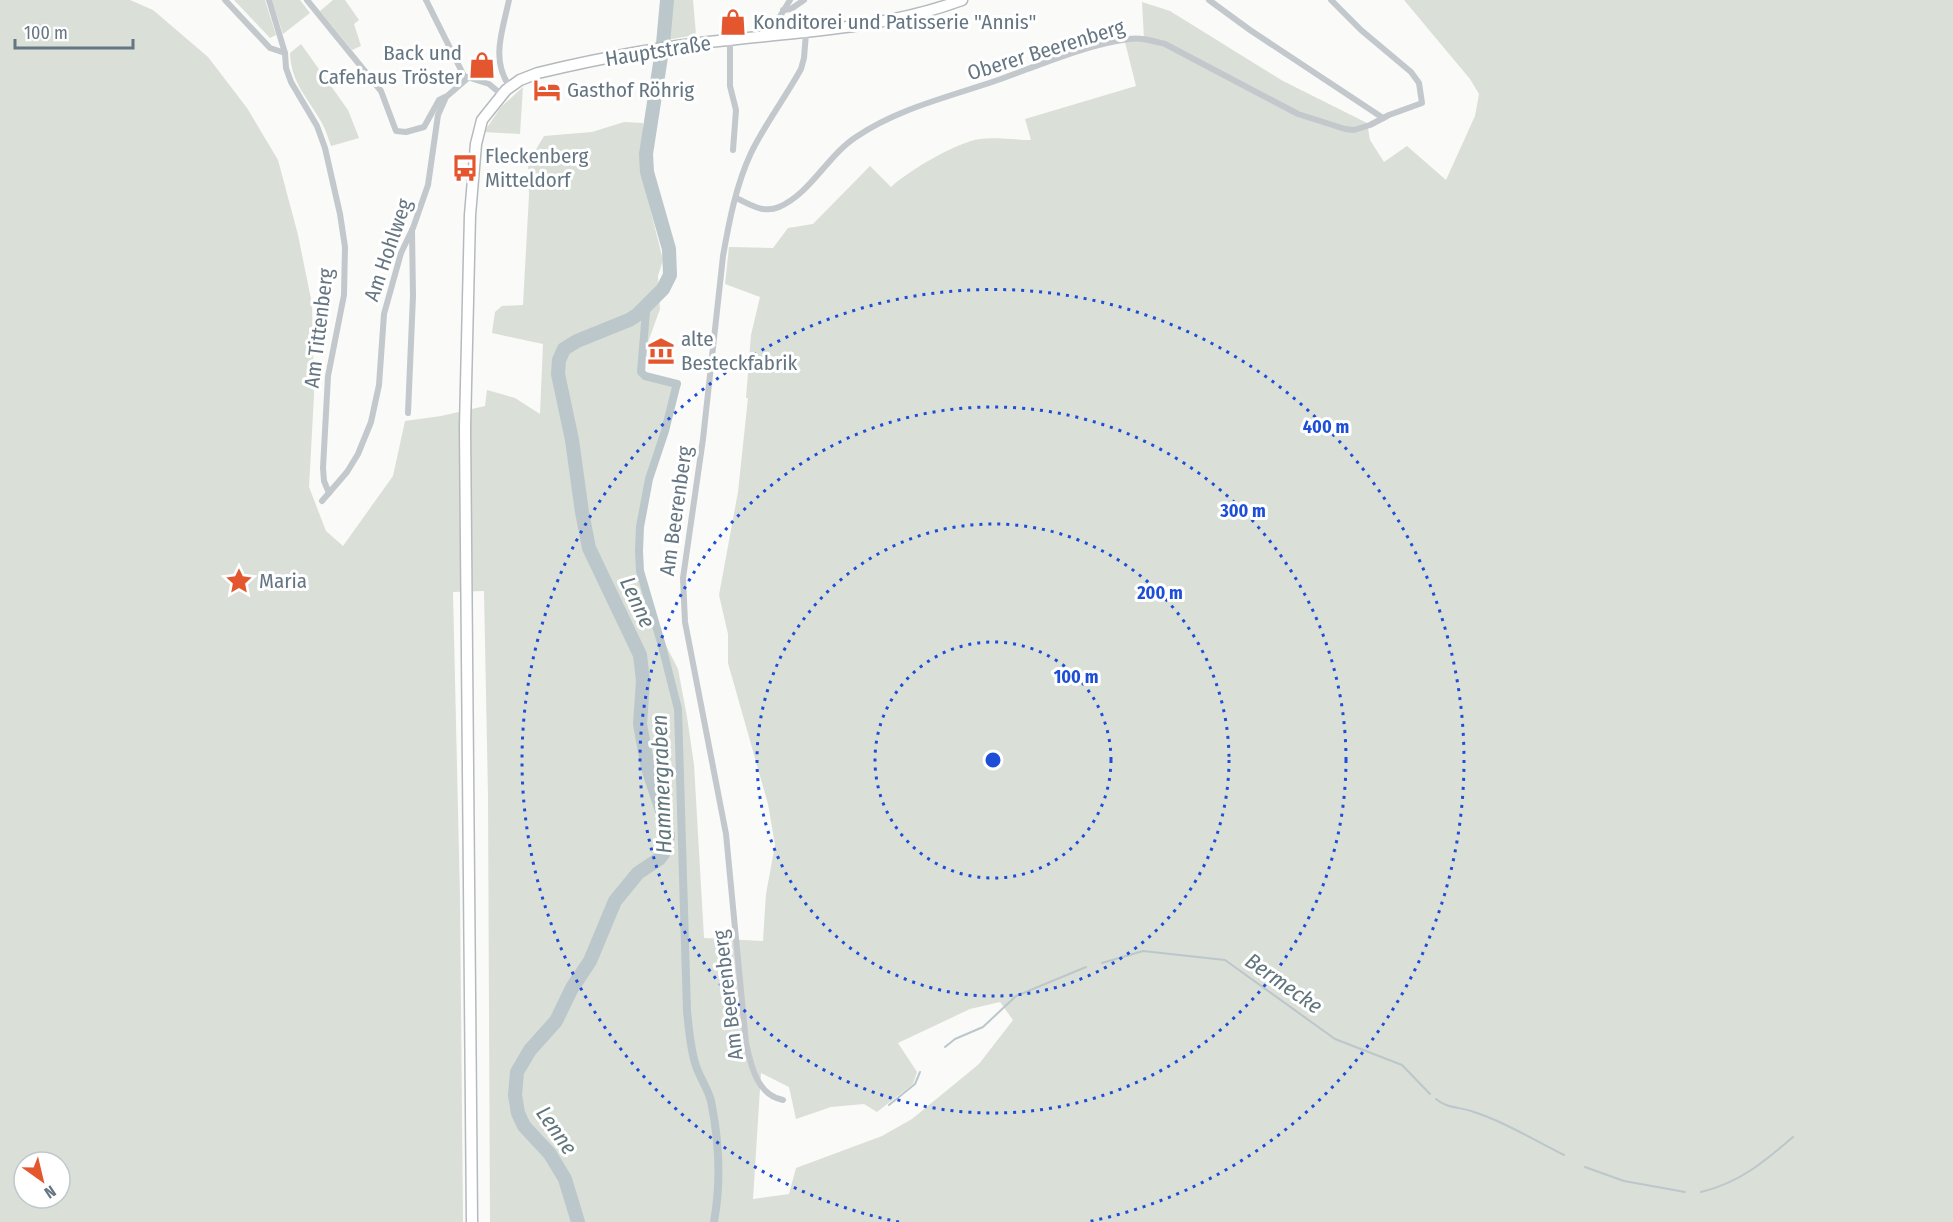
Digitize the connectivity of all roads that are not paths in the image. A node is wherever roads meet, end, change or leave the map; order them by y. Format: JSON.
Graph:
{"nodes":[{"id":1,"x":225,"y":0,"type":"edge"},
{"id":2,"x":269,"y":0,"type":"edge"},
{"id":3,"x":307,"y":0,"type":"edge"},
{"id":4,"x":426,"y":0,"type":"edge"},
{"id":5,"x":509,"y":0,"type":"edge"},
{"id":6,"x":790,"y":0,"type":"edge"},
{"id":7,"x":804,"y":0,"type":"edge"},
{"id":8,"x":962,"y":0,"type":"edge"},
{"id":9,"x":1209,"y":0,"type":"edge"},
{"id":10,"x":1331,"y":0,"type":"edge"},
{"id":11,"x":783,"y":10,"type":"junction"},
{"id":12,"x":806,"y":33,"type":"junction"},
{"id":13,"x":778,"y":35,"type":"junction"},
{"id":14,"x":730,"y":39,"type":"junction"},
{"id":15,"x":285,"y":53,"type":"junction"},
{"id":16,"x":468,"y":78,"type":"junction"},
{"id":17,"x":505,"y":90,"type":"junction"},
{"id":18,"x":446,"y":97,"type":"junction"},
{"id":19,"x":1383,"y":118,"type":"junction"},
{"id":20,"x":733,"y":147,"type":"dead end"},
{"id":21,"x":736,"y":198,"type":"junction"},
{"id":22,"x":412,"y":228,"type":"junction"},
{"id":23,"x":408,"y":413,"type":"dead end"},
{"id":24,"x":329,"y":493,"type":"junction"},
{"id":25,"x":322,"y":501,"type":"dead end"},
{"id":26,"x":783,"y":1100,"type":"dead end"},
{"id":27,"x":472,"y":1222,"type":"edge"}],
"edges":[{"from":1,"to":15,"type":"street"},
{"from":2,"to":15,"type":"street","name":"Am Tittenberg"},
{"from":3,"to":18,"type":"street"},
{"from":4,"to":16,"type":"street"},
{"from":5,"to":17,"type":"street"},
{"from":6,"to":11,"type":"street"},
{"from":7,"to":11,"type":"street"},
{"from":8,"to":12,"type":"main road","name":"Hauptstraße"},
{"from":9,"to":19,"type":"street"},
{"from":10,"to":19,"type":"street","name":"Oberer Beerenberg"},
{"from":11,"to":13,"type":"street"},
{"from":12,"to":13,"type":"main road","name":"Hauptstraße"},
{"from":12,"to":21,"type":"street","name":"Am Beerenberg"},
{"from":13,"to":14,"type":"main road","name":"Hauptstraße"},
{"from":14,"to":17,"type":"main road","name":"Hauptstraße"},
{"from":14,"to":20,"type":"street"},
{"from":15,"to":24,"type":"street","name":"Am Tittenberg"},
{"from":16,"to":17,"type":"street"},
{"from":16,"to":18,"type":"street"},
{"from":17,"to":27,"type":"main road","name":"Hauptstraße"},
{"from":18,"to":22,"type":"street","name":"Am Hohlweg"},
{"from":19,"to":21,"type":"street","name":"Oberer Beerenberg"},
{"from":21,"to":26,"type":"street","name":"Am Beerenberg"},
{"from":22,"to":23,"type":"street"},
{"from":22,"to":24,"type":"street","name":"Am Hohlweg"},
{"from":24,"to":25,"type":"street","name":"Am Hohlweg"}]}
